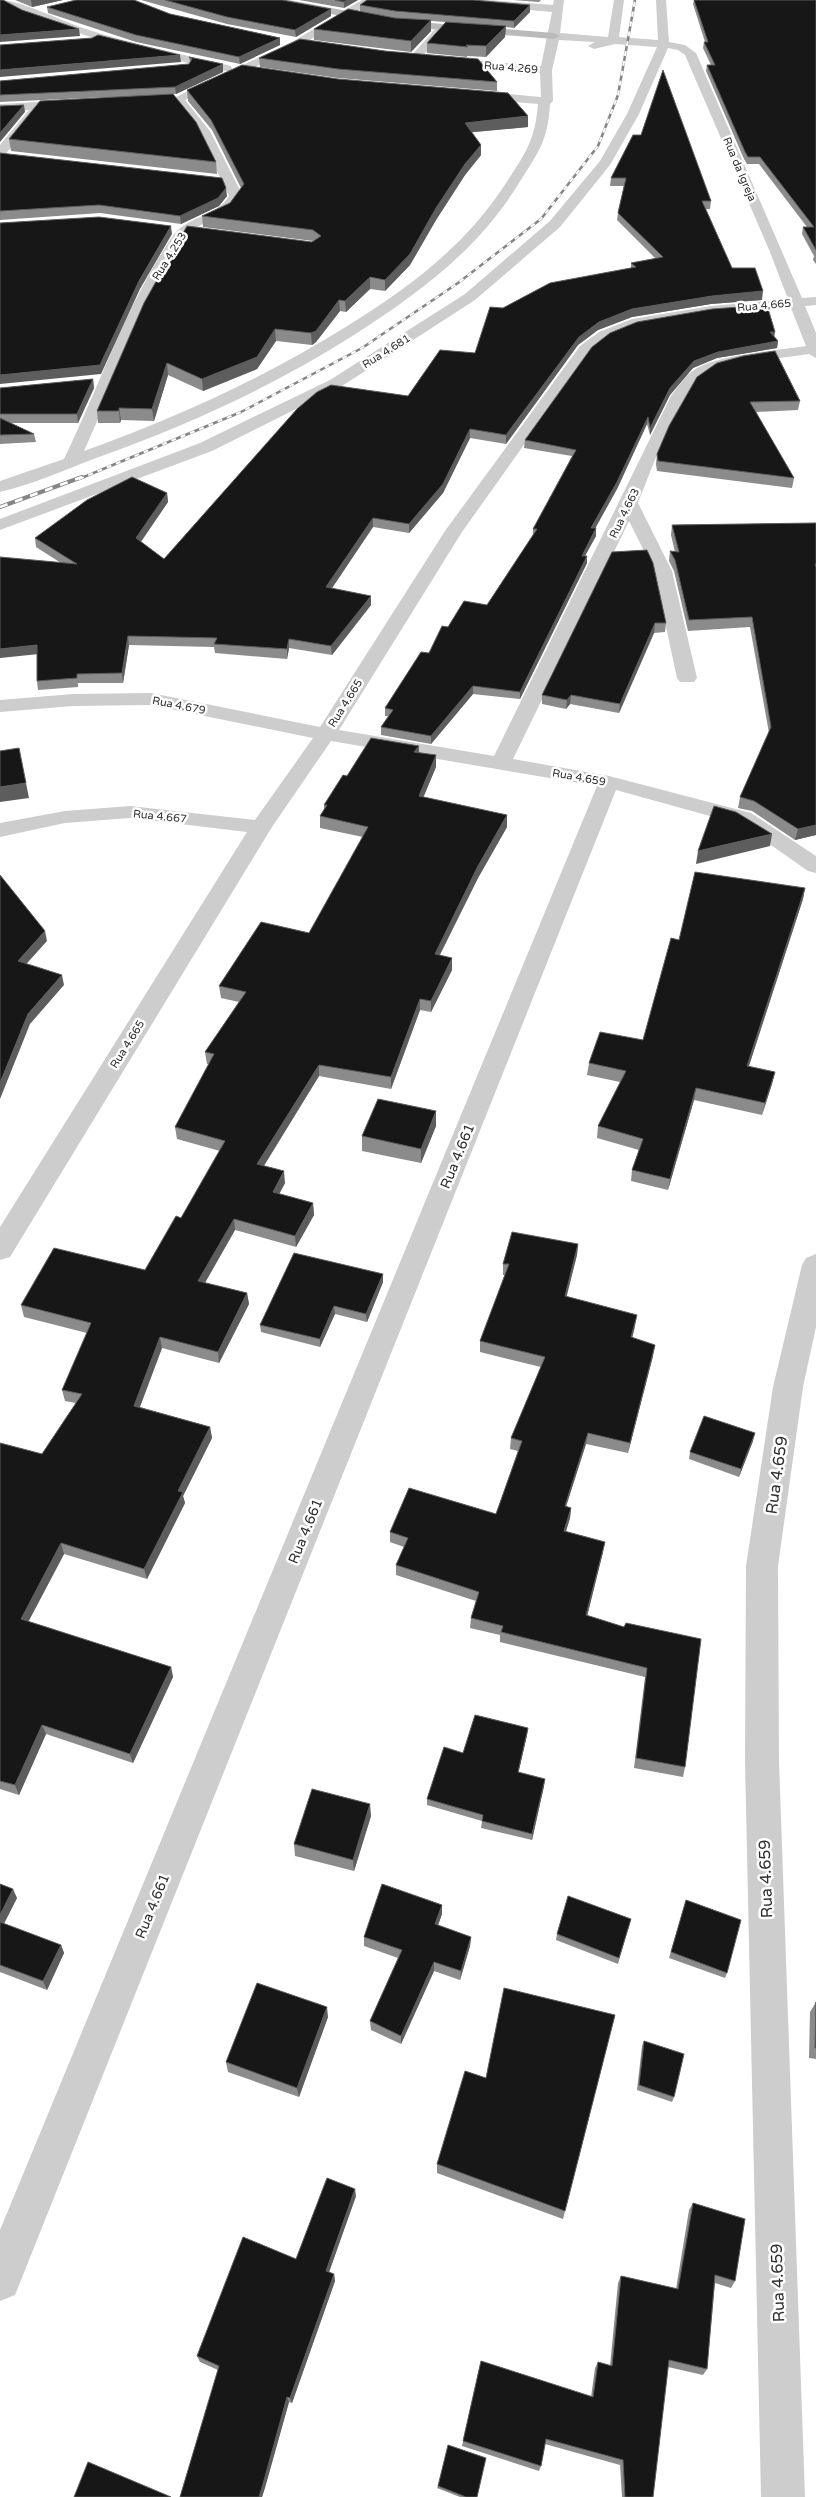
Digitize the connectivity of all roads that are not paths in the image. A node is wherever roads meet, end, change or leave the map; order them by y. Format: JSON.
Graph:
{"nodes":[{"id":1,"x":1,"y":0,"type":"edge"},
{"id":2,"x":272,"y":0,"type":"edge"},
{"id":3,"x":370,"y":0,"type":"edge"},
{"id":4,"x":451,"y":0,"type":"edge"},
{"id":5,"x":619,"y":0,"type":"edge"},
{"id":6,"x":661,"y":0,"type":"edge"},
{"id":7,"x":558,"y":4,"type":"edge"},
{"id":8,"x":48,"y":8,"type":"edge"},
{"id":9,"x":29,"y":13,"type":"junction"},
{"id":10,"x":347,"y":15,"type":"junction"},
{"id":11,"x":11,"y":17,"type":"edge"},
{"id":12,"x":442,"y":28,"type":"junction"},
{"id":13,"x":554,"y":36,"type":"junction"},
{"id":14,"x":104,"y":39,"type":"junction"},
{"id":15,"x":276,"y":40,"type":"edge"},
{"id":16,"x":76,"y":41,"type":"edge"},
{"id":17,"x":612,"y":42,"type":"junction"},
{"id":18,"x":296,"y":44,"type":"junction"},
{"id":19,"x":670,"y":45,"type":"junction"},
{"id":20,"x":314,"y":46,"type":"edge"},
{"id":21,"x":578,"y":51,"type":"dead end"},
{"id":22,"x":565,"y":54,"type":"dead end"},
{"id":23,"x":549,"y":57,"type":"junction"},
{"id":24,"x":211,"y":65,"type":"junction"},
{"id":25,"x":168,"y":68,"type":"edge"},
{"id":26,"x":546,"y":70,"type":"junction"},
{"id":27,"x":239,"y":71,"type":"junction"},
{"id":28,"x":264,"y":74,"type":"edge"},
{"id":29,"x":460,"y":94,"type":"edge"},
{"id":30,"x":547,"y":101,"type":"junction"},
{"id":31,"x":89,"y":104,"type":"edge"},
{"id":32,"x":0,"y":108,"type":"edge"},
{"id":33,"x":35,"y":110,"type":"edge"},
{"id":34,"x":3,"y":155,"type":"edge"},
{"id":35,"x":210,"y":179,"type":"edge"},
{"id":36,"x":229,"y":180,"type":"junction"},
{"id":37,"x":165,"y":227,"type":"edge"},
{"id":38,"x":184,"y":229,"type":"junction"},
{"id":39,"x":210,"y":233,"type":"edge"},
{"id":40,"x":816,"y":301,"type":"edge"},
{"id":41,"x":797,"y":302,"type":"junction"},
{"id":42,"x":815,"y":351,"type":"edge"},
{"id":43,"x":109,"y":380,"type":"junction"},
{"id":44,"x":90,"y":382,"type":"edge"},
{"id":45,"x":71,"y":462,"type":"junction"},
{"id":46,"x":0,"y":487,"type":"edge"},
{"id":47,"x":629,"y":503,"type":"junction"},
{"id":48,"x":0,"y":525,"type":"edge"},
{"id":49,"x":687,"y":678,"type":"dead end"},
{"id":50,"x":0,"y":706,"type":"edge"},
{"id":51,"x":326,"y":734,"type":"junction"},
{"id":52,"x":501,"y":763,"type":"junction"},
{"id":53,"x":609,"y":782,"type":"junction"},
{"id":54,"x":261,"y":827,"type":"junction"},
{"id":55,"x":0,"y":830,"type":"edge"},
{"id":56,"x":816,"y":866,"type":"edge"},
{"id":57,"x":0,"y":1250,"type":"edge"},
{"id":58,"x":816,"y":1265,"type":"edge"},
{"id":59,"x":0,"y":2280,"type":"edge"},
{"id":60,"x":783,"y":2497,"type":"edge"}],
"edges":[{"from":1,"to":9,"type":"street"},
{"from":2,"to":10,"type":"street"},
{"from":3,"to":10,"type":"street","name":"Rua 4.253"},
{"from":4,"to":7,"type":"street"},
{"from":5,"to":17,"type":"street"},
{"from":6,"to":19,"type":"street"},
{"from":7,"to":13,"type":"street"},
{"from":8,"to":9,"type":"street"},
{"from":9,"to":11,"type":"street"},
{"from":9,"to":14,"type":"street"},
{"from":10,"to":12,"type":"street"},
{"from":10,"to":18,"type":"street","name":"Rua 4.253"},
{"from":12,"to":13,"type":"street"},
{"from":12,"to":26,"type":"street","name":"Rua 4.269"},
{"from":13,"to":17,"type":"street"},
{"from":13,"to":23,"type":"street"},
{"from":14,"to":16,"type":"street"},
{"from":14,"to":24,"type":"street"},
{"from":15,"to":18,"type":"street"},
{"from":17,"to":19,"type":"street"},
{"from":17,"to":21,"type":"street"},
{"from":18,"to":20,"type":"street"},
{"from":18,"to":27,"type":"street","name":"Rua 4.253"},
{"from":19,"to":41,"type":"street","name":"Rua da Igreja"},
{"from":19,"to":48,"type":"street","name":"Rua 4.681"},
{"from":22,"to":23,"type":"street"},
{"from":23,"to":26,"type":"street"},
{"from":24,"to":25,"type":"street"},
{"from":24,"to":27,"type":"street"},
{"from":26,"to":30,"type":"street"},
{"from":27,"to":28,"type":"street"},
{"from":27,"to":36,"type":"street","name":"Rua 4.253"},
{"from":29,"to":30,"type":"street"},
{"from":30,"to":45,"type":"street"},
{"from":31,"to":32,"type":"street"},
{"from":33,"to":34,"type":"street"},
{"from":35,"to":36,"type":"street"},
{"from":36,"to":38,"type":"street","name":"Rua 4.253"},
{"from":37,"to":38,"type":"street"},
{"from":38,"to":39,"type":"street"},
{"from":38,"to":43,"type":"street","name":"Rua 4.253"},
{"from":40,"to":41,"type":"street","name":"Rua 4.665"},
{"from":41,"to":42,"type":"street","name":"Rua da Igreja"},
{"from":41,"to":51,"type":"street","name":"Rua 4.665"},
{"from":42,"to":47,"type":"street","name":"Rua 4.663"},
{"from":43,"to":44,"type":"street"},
{"from":43,"to":45,"type":"street","name":"Rua 4.253"},
{"from":45,"to":46,"type":"street"},
{"from":47,"to":49,"type":"street"},
{"from":47,"to":52,"type":"street","name":"Rua 4.663"},
{"from":50,"to":51,"type":"street","name":"Rua 4.679"},
{"from":51,"to":52,"type":"street","name":"Rua 4.659"},
{"from":51,"to":54,"type":"street","name":"Rua 4.665"},
{"from":52,"to":53,"type":"street","name":"Rua 4.659"},
{"from":53,"to":56,"type":"street","name":"Rua 4.659"},
{"from":53,"to":59,"type":"street","name":"Rua 4.661"},
{"from":54,"to":55,"type":"street","name":"Rua 4.667"},
{"from":54,"to":57,"type":"street","name":"Rua 4.665"},
{"from":58,"to":60,"type":"street","name":"Rua 4.659"}]}
